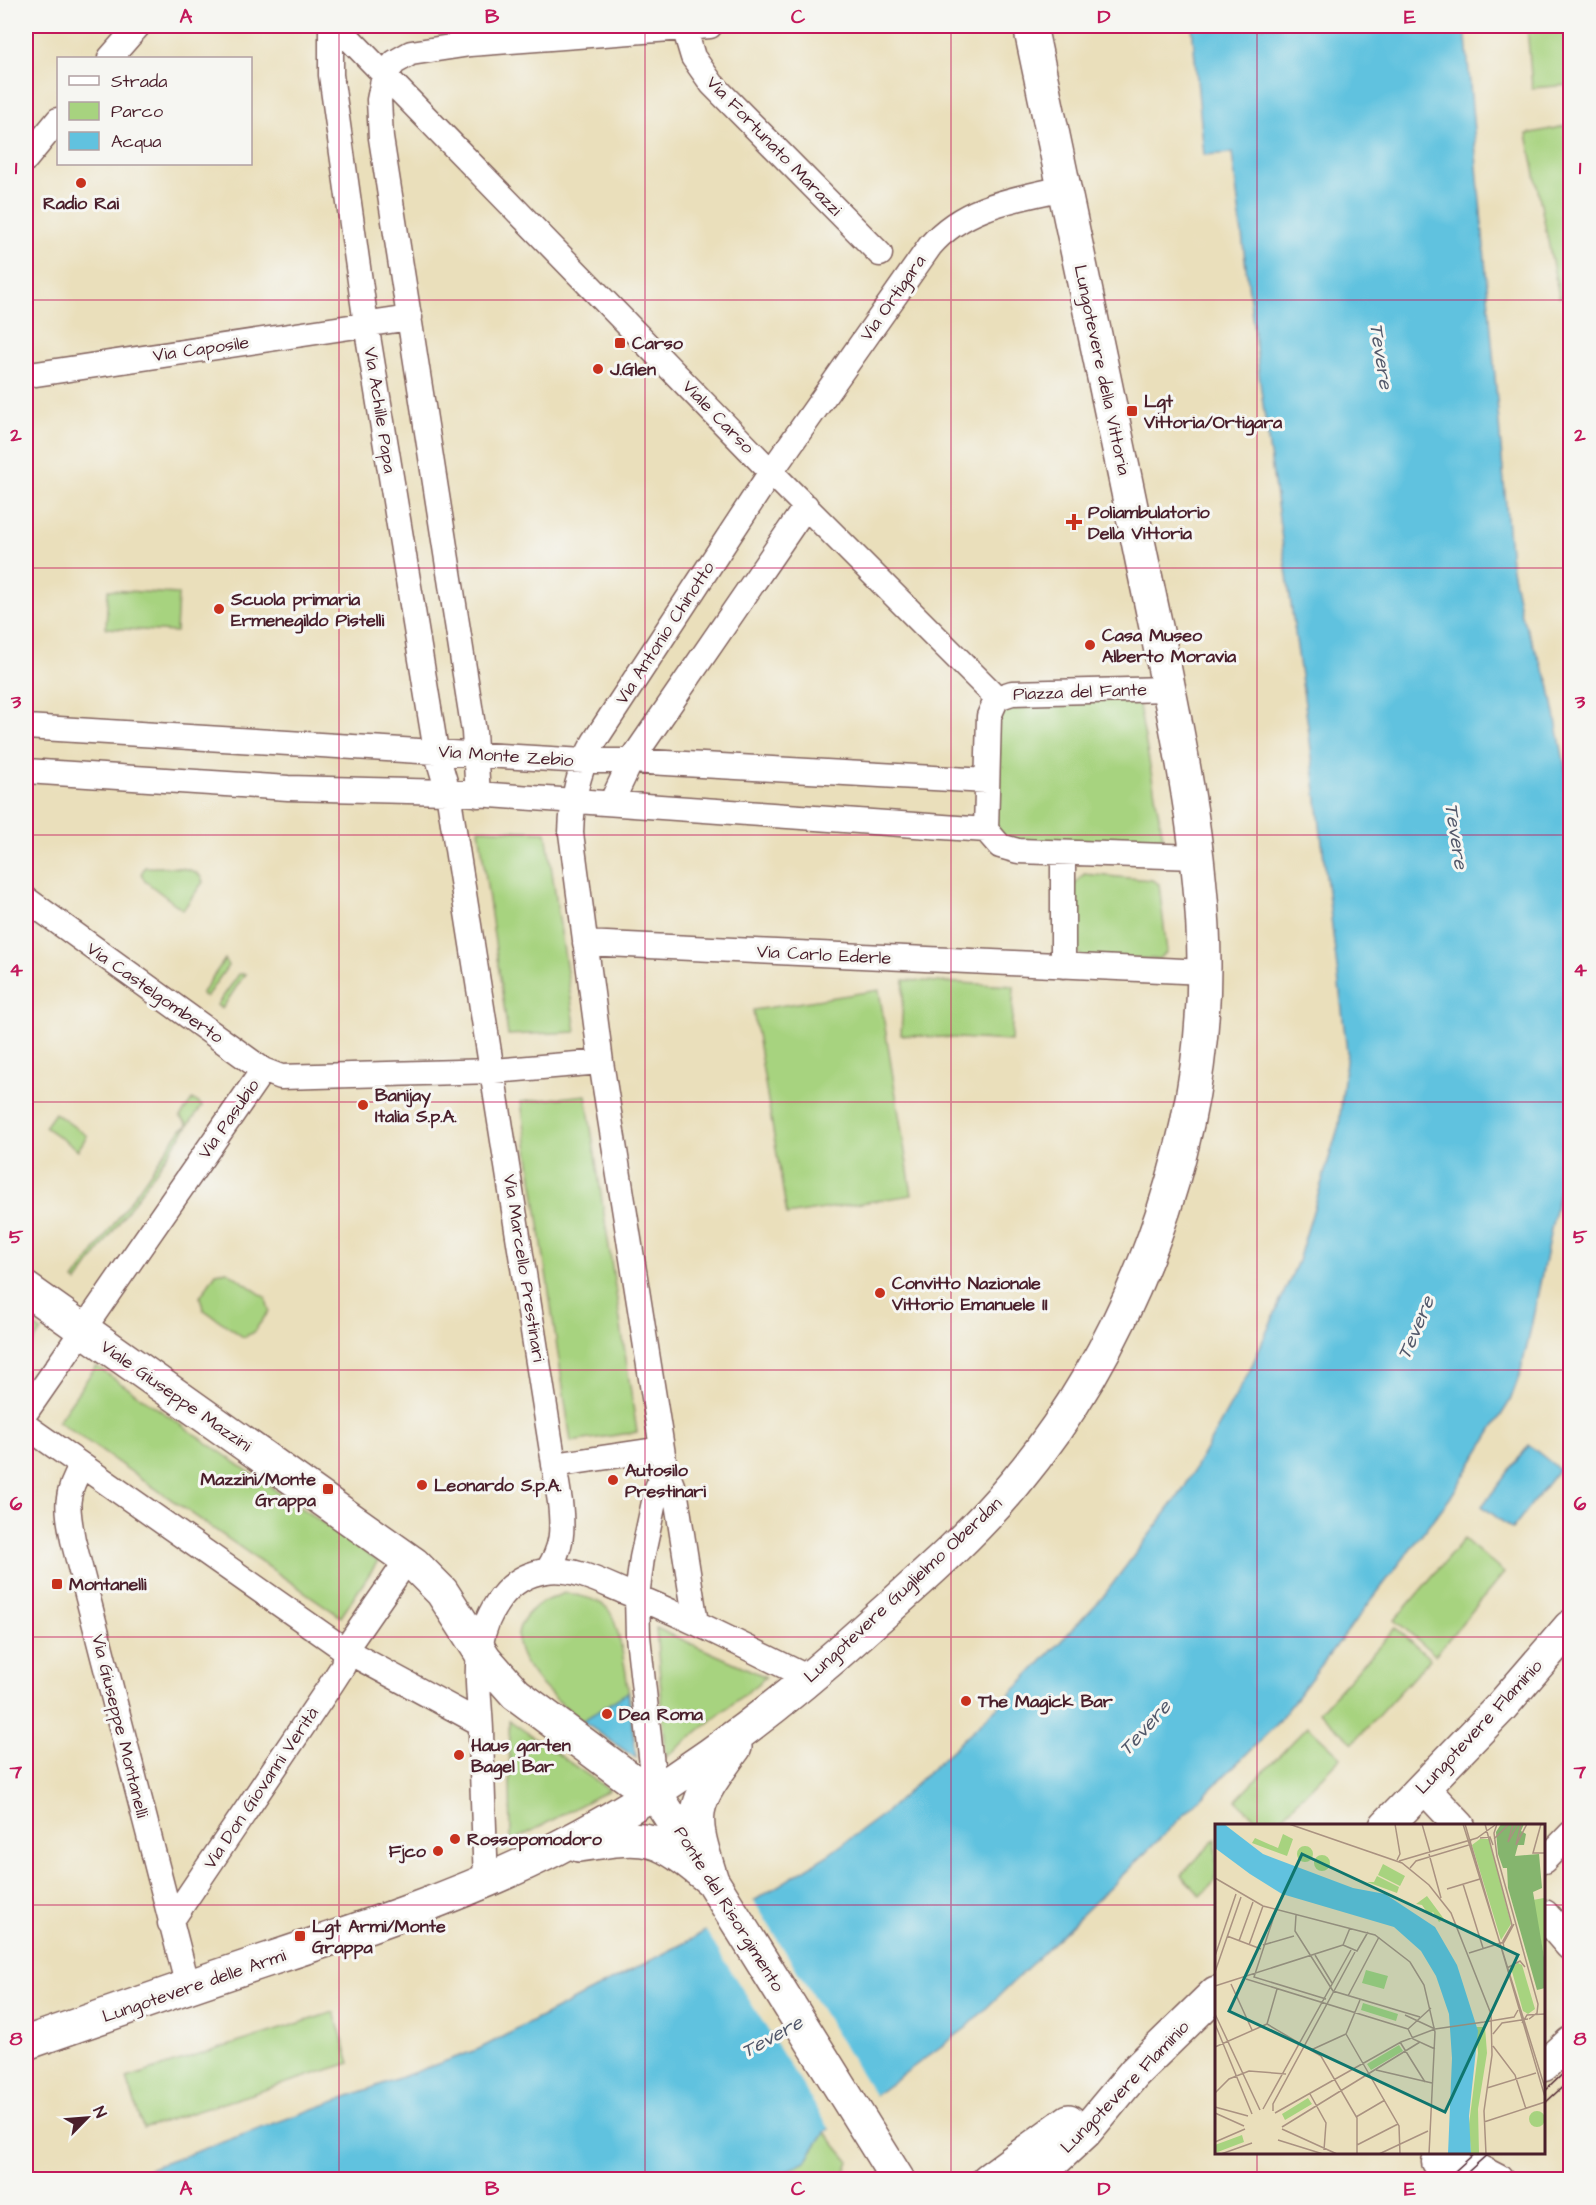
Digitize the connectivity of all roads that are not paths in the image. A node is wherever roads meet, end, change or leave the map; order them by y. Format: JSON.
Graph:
{"nodes":[{"id":1,"x":138,"y":26,"type":"edge"},
{"id":2,"x":332,"y":26,"type":"edge"},
{"id":3,"x":337,"y":26,"type":"edge"},
{"id":4,"x":710,"y":26,"type":"edge"},
{"id":5,"x":1030,"y":26,"type":"edge"},
{"id":6,"x":684,"y":27,"type":"junction"},
{"id":7,"x":641,"y":28,"type":"edge"},
{"id":8,"x":111,"y":57,"type":"edge"},
{"id":9,"x":384,"y":75,"type":"junction"},
{"id":10,"x":57,"y":121,"type":"edge"},
{"id":11,"x":26,"y":159,"type":"edge"},
{"id":12,"x":1064,"y":188,"type":"junction"},
{"id":13,"x":880,"y":254,"type":"dead end"},
{"id":14,"x":410,"y":318,"type":"junction"},
{"id":15,"x":366,"y":324,"type":"junction"},
{"id":16,"x":29,"y":375,"type":"edge"},
{"id":17,"x":771,"y":472,"type":"junction"},
{"id":18,"x":806,"y":506,"type":"junction"},
{"id":19,"x":1168,"y":689,"type":"junction"},
{"id":20,"x":997,"y":698,"type":"junction"},
{"id":21,"x":26,"y":727,"type":"edge"},
{"id":22,"x":436,"y":751,"type":"junction"},
{"id":23,"x":476,"y":754,"type":"junction"},
{"id":24,"x":584,"y":761,"type":"junction"},
{"id":25,"x":631,"y":761,"type":"junction"},
{"id":26,"x":26,"y":771,"type":"edge"},
{"id":27,"x":987,"y":781,"type":"junction"},
{"id":28,"x":448,"y":792,"type":"junction"},
{"id":29,"x":478,"y":795,"type":"junction"},
{"id":30,"x":572,"y":801,"type":"junction"},
{"id":31,"x":611,"y":803,"type":"junction"},
{"id":32,"x":986,"y":830,"type":"junction"},
{"id":33,"x":1063,"y":853,"type":"junction"},
{"id":34,"x":1197,"y":857,"type":"junction"},
{"id":35,"x":26,"y":899,"type":"edge"},
{"id":36,"x":37,"y":915,"type":"edge"},
{"id":37,"x":585,"y":943,"type":"junction"},
{"id":38,"x":1063,"y":966,"type":"junction"},
{"id":39,"x":1204,"y":972,"type":"junction"},
{"id":40,"x":601,"y":1062,"type":"junction"},
{"id":41,"x":263,"y":1070,"type":"junction"},
{"id":42,"x":494,"y":1071,"type":"junction"},
{"id":43,"x":26,"y":1289,"type":"edge"},
{"id":44,"x":83,"y":1331,"type":"junction"},
{"id":45,"x":26,"y":1412,"type":"edge"},
{"id":46,"x":26,"y":1426,"type":"edge"},
{"id":47,"x":663,"y":1458,"type":"junction"},
{"id":48,"x":554,"y":1465,"type":"junction"},
{"id":49,"x":82,"y":1466,"type":"junction"},
{"id":50,"x":408,"y":1559,"type":"junction"},
{"id":51,"x":547,"y":1571,"type":"junction"},
{"id":52,"x":637,"y":1596,"type":"junction"},
{"id":53,"x":696,"y":1623,"type":"junction"},
{"id":54,"x":1570,"y":1627,"type":"edge"},
{"id":55,"x":479,"y":1649,"type":"junction"},
{"id":56,"x":345,"y":1650,"type":"junction"},
{"id":57,"x":810,"y":1679,"type":"junction"},
{"id":58,"x":480,"y":1723,"type":"junction"},
{"id":59,"x":752,"y":1724,"type":"junction"},
{"id":60,"x":1424,"y":1788,"type":"junction"},
{"id":61,"x":655,"y":1793,"type":"junction"},
{"id":62,"x":1388,"y":1824,"type":"edge"},
{"id":63,"x":1458,"y":1824,"type":"edge"},
{"id":64,"x":1570,"y":1834,"type":"edge"},
{"id":65,"x":556,"y":1848,"type":"junction"},
{"id":66,"x":1545,"y":1860,"type":"edge"},
{"id":67,"x":486,"y":1880,"type":"junction"},
{"id":68,"x":712,"y":1881,"type":"junction"},
{"id":69,"x":1545,"y":1916,"type":"edge"},
{"id":70,"x":170,"y":1923,"type":"junction"},
{"id":71,"x":1570,"y":1945,"type":"edge"},
{"id":72,"x":188,"y":1988,"type":"junction"},
{"id":73,"x":1215,"y":1994,"type":"edge"},
{"id":74,"x":1570,"y":2042,"type":"edge"},
{"id":75,"x":26,"y":2043,"type":"edge"},
{"id":76,"x":1545,"y":2065,"type":"edge"},
{"id":77,"x":1135,"y":2072,"type":"junction"},
{"id":78,"x":1434,"y":2165,"type":"edge"},
{"id":79,"x":898,"y":2180,"type":"edge"},
{"id":80,"x":988,"y":2180,"type":"edge"},
{"id":81,"x":1033,"y":2180,"type":"edge"},
{"id":82,"x":1498,"y":2180,"type":"edge"}],
"edges":[{"from":1,"to":8,"type":"street"},
{"from":2,"to":15,"type":"street","name":"Via Achille Papa"},
{"from":3,"to":9,"type":"street","name":"Viale Carso"},
{"from":4,"to":6,"type":"street"},
{"from":5,"to":12,"type":"main road","name":"Lungotevere della Vittoria"},
{"from":6,"to":7,"type":"street"},
{"from":6,"to":13,"type":"street","name":"Via Fortunato Marazzi"},
{"from":7,"to":9,"type":"street"},
{"from":9,"to":14,"type":"street"},
{"from":9,"to":17,"type":"street","name":"Viale Carso"},
{"from":10,"to":11,"type":"street"},
{"from":12,"to":17,"type":"street","name":"Via Ortigara"},
{"from":12,"to":19,"type":"main road","name":"Lungotevere della Vittoria"},
{"from":14,"to":15,"type":"street","name":"Via Caposile"},
{"from":14,"to":23,"type":"street"},
{"from":15,"to":16,"type":"street","name":"Via Caposile"},
{"from":15,"to":22,"type":"street","name":"Via Achille Papa"},
{"from":17,"to":18,"type":"street","name":"Viale Carso"},
{"from":17,"to":24,"type":"street","name":"Via Antonio Chinotto"},
{"from":18,"to":20,"type":"street","name":"Viale Carso"},
{"from":18,"to":25,"type":"street"},
{"from":19,"to":20,"type":"street","name":"Piazza del Fante"},
{"from":19,"to":34,"type":"main road","name":"Lungotevere della Vittoria"},
{"from":20,"to":27,"type":"street","name":"Piazza del Fante"},
{"from":21,"to":22,"type":"street","name":"Via Monte Zebio"},
{"from":22,"to":23,"type":"street","name":"Via Monte Zebio"},
{"from":22,"to":28,"type":"street","name":"Via Achille Papa"},
{"from":23,"to":24,"type":"street","name":"Via Monte Zebio"},
{"from":23,"to":29,"type":"street"},
{"from":24,"to":25,"type":"street","name":"Via Monte Zebio"},
{"from":24,"to":30,"type":"street","name":"Via Antonio Chinotto"},
{"from":25,"to":27,"type":"street","name":"Via Monte Zebio"},
{"from":25,"to":31,"type":"street"},
{"from":26,"to":28,"type":"street"},
{"from":27,"to":32,"type":"street","name":"Piazza del Fante"},
{"from":28,"to":29,"type":"street"},
{"from":28,"to":42,"type":"street","name":"Via Marcello Prestinari"},
{"from":29,"to":30,"type":"street"},
{"from":30,"to":31,"type":"street"},
{"from":30,"to":37,"type":"street"},
{"from":31,"to":32,"type":"street"},
{"from":32,"to":33,"type":"street"},
{"from":33,"to":34,"type":"street"},
{"from":33,"to":38,"type":"street"},
{"from":34,"to":39,"type":"main road","name":"Lungotevere Guglielmo Oberdan"},
{"from":35,"to":36,"type":"street","name":"Via Castelgomberto"},
{"from":36,"to":41,"type":"street","name":"Via Castelgomberto"},
{"from":37,"to":38,"type":"street","name":"Via Carlo Ederle"},
{"from":37,"to":40,"type":"street"},
{"from":38,"to":39,"type":"street"},
{"from":39,"to":57,"type":"main road","name":"Lungotevere Guglielmo Oberdan"},
{"from":40,"to":42,"type":"street"},
{"from":40,"to":47,"type":"street"},
{"from":41,"to":42,"type":"street","name":"Via Pasubio"},
{"from":41,"to":44,"type":"street","name":"Via Pasubio"},
{"from":42,"to":48,"type":"street","name":"Via Marcello Prestinari"},
{"from":43,"to":44,"type":"main road","name":"Viale Giuseppe Mazzini"},
{"from":44,"to":45,"type":"street","name":"Via Pasubio"},
{"from":44,"to":50,"type":"main road","name":"Viale Giuseppe Mazzini"},
{"from":46,"to":49,"type":"street"},
{"from":47,"to":48,"type":"street"},
{"from":47,"to":52,"type":"street"},
{"from":47,"to":53,"type":"street"},
{"from":48,"to":51,"type":"street","name":"Via Marcello Prestinari"},
{"from":49,"to":56,"type":"street"},
{"from":49,"to":70,"type":"street","name":"Via Giuseppe Montanelli"},
{"from":50,"to":55,"type":"main road","name":"Viale Giuseppe Mazzini"},
{"from":50,"to":56,"type":"street","name":"Via Don Giovanni Verità"},
{"from":51,"to":52,"type":"street"},
{"from":51,"to":55,"type":"street"},
{"from":52,"to":53,"type":"street"},
{"from":52,"to":61,"type":"street"},
{"from":53,"to":57,"type":"street"},
{"from":54,"to":60,"type":"main road","name":"Lungotevere Flaminio"},
{"from":55,"to":58,"type":"street"},
{"from":55,"to":61,"type":"main road","name":"Viale Giuseppe Mazzini"},
{"from":56,"to":58,"type":"street"},
{"from":56,"to":70,"type":"street","name":"Via Don Giovanni Verità"},
{"from":57,"to":59,"type":"main road","name":"Lungotevere Guglielmo Oberdan"},
{"from":58,"to":67,"type":"street"},
{"from":59,"to":61,"type":"main road","name":"Lungotevere Guglielmo Oberdan"},
{"from":59,"to":68,"type":"main road"},
{"from":60,"to":62,"type":"main road","name":"Lungotevere Flaminio"},
{"from":60,"to":63,"type":"street"},
{"from":61,"to":65,"type":"main road","name":"Lungotevere delle Armi"},
{"from":61,"to":68,"type":"main road","name":"Ponte del Risorgimento"},
{"from":64,"to":66,"type":"street"},
{"from":65,"to":67,"type":"main road","name":"Lungotevere delle Armi"},
{"from":65,"to":68,"type":"main road"},
{"from":67,"to":72,"type":"main road","name":"Lungotevere delle Armi"},
{"from":68,"to":79,"type":"main road","name":"Ponte del Risorgimento"},
{"from":69,"to":71,"type":"street"},
{"from":70,"to":72,"type":"street","name":"Via Giuseppe Montanelli"},
{"from":72,"to":75,"type":"main road","name":"Lungotevere delle Armi"},
{"from":73,"to":77,"type":"main road","name":"Lungotevere Flaminio"},
{"from":74,"to":76,"type":"street"},
{"from":77,"to":80,"type":"main road"},
{"from":77,"to":81,"type":"main road","name":"Lungotevere Flaminio"},
{"from":78,"to":82,"type":"street"}]}
